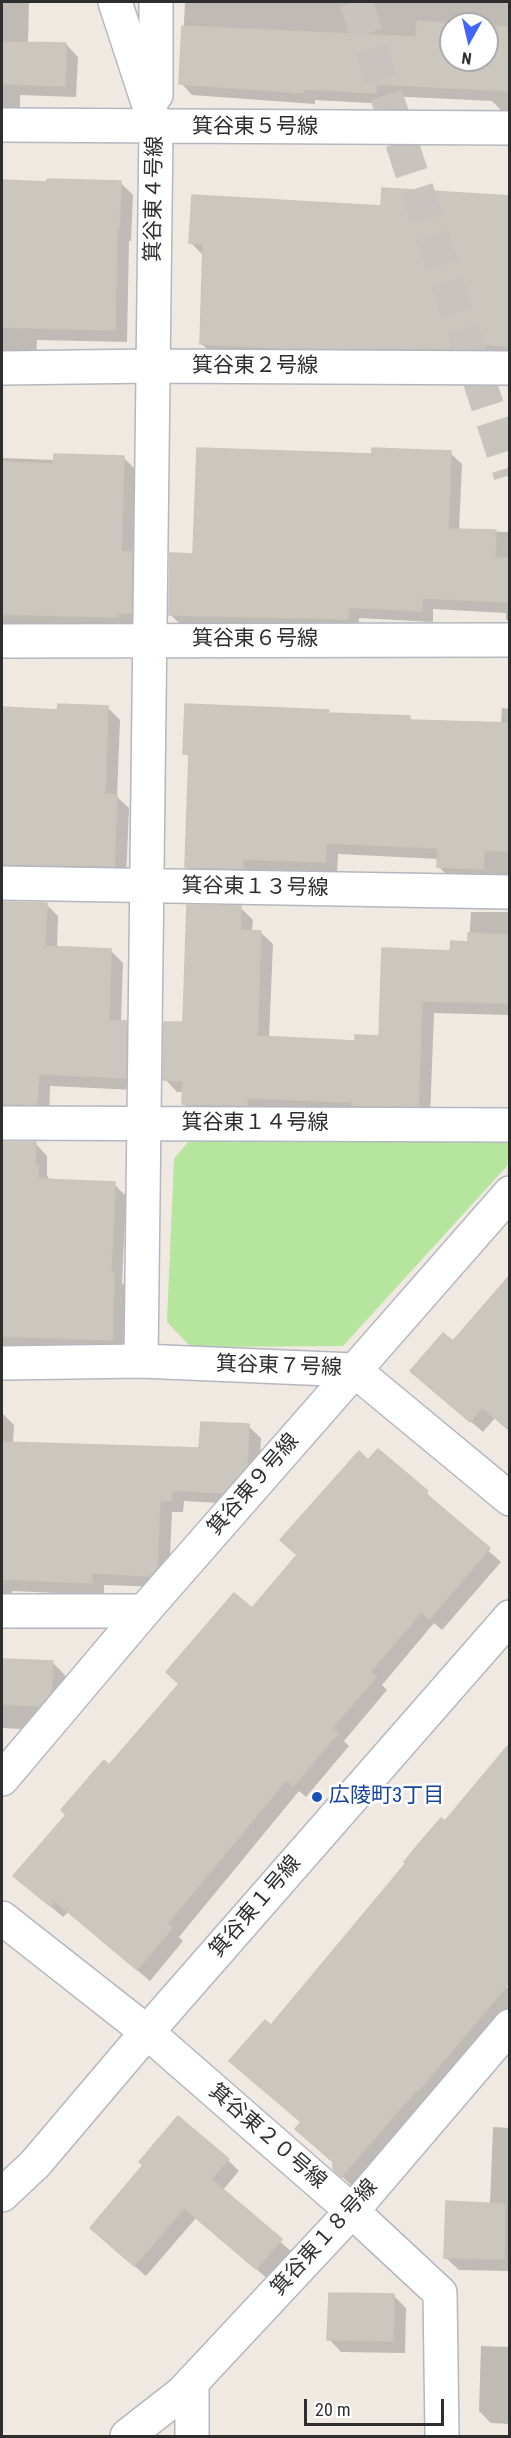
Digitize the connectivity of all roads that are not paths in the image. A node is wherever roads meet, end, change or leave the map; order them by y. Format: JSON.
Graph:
{"nodes":[{"id":1,"x":116,"y":2,"type":"edge"},
{"id":2,"x":156,"y":2,"type":"edge"},
{"id":3,"x":2,"y":125,"type":"edge"},
{"id":4,"x":156,"y":127,"type":"junction"},
{"id":5,"x":510,"y":128,"type":"edge"},
{"id":6,"x":153,"y":366,"type":"junction"},
{"id":7,"x":2,"y":368,"type":"edge"},
{"id":8,"x":510,"y":368,"type":"edge"},
{"id":9,"x":150,"y":640,"type":"junction"},
{"id":10,"x":510,"y":640,"type":"edge"},
{"id":11,"x":2,"y":641,"type":"edge"},
{"id":12,"x":2,"y":883,"type":"edge"},
{"id":13,"x":147,"y":886,"type":"junction"},
{"id":14,"x":510,"y":892,"type":"edge"},
{"id":15,"x":2,"y":1123,"type":"edge"},
{"id":16,"x":144,"y":1124,"type":"junction"},
{"id":17,"x":510,"y":1125,"type":"edge"},
{"id":18,"x":510,"y":1193,"type":"edge"},
{"id":19,"x":141,"y":1361,"type":"junction"},
{"id":20,"x":2,"y":1363,"type":"edge"},
{"id":21,"x":354,"y":1370,"type":"junction"},
{"id":22,"x":510,"y":1498,"type":"edge"},
{"id":23,"x":2,"y":1611,"type":"edge"},
{"id":24,"x":144,"y":1611,"type":"junction"},
{"id":25,"x":510,"y":1617,"type":"edge"},
{"id":26,"x":2,"y":1779,"type":"edge"},
{"id":27,"x":2,"y":1918,"type":"edge"},
{"id":28,"x":147,"y":2032,"type":"junction"},
{"id":29,"x":504,"y":2039,"type":"edge"},
{"id":30,"x":2,"y":2195,"type":"edge"},
{"id":31,"x":352,"y":2211,"type":"junction"},
{"id":32,"x":192,"y":2382,"type":"junction"},
{"id":33,"x":127,"y":2436,"type":"edge"},
{"id":34,"x":192,"y":2436,"type":"edge"},
{"id":35,"x":442,"y":2436,"type":"edge"}],
"edges":[{"from":1,"to":4,"type":"street","name":"箕谷東４号線"},
{"from":2,"to":4,"type":"street"},
{"from":3,"to":4,"type":"street","name":"箕谷東５号線"},
{"from":4,"to":5,"type":"street","name":"箕谷東５号線"},
{"from":4,"to":6,"type":"street","name":"箕谷東４号線"},
{"from":6,"to":7,"type":"street","name":"箕谷東２号線"},
{"from":6,"to":8,"type":"street","name":"箕谷東２号線"},
{"from":6,"to":9,"type":"street","name":"箕谷東４号線"},
{"from":9,"to":10,"type":"street","name":"箕谷東６号線"},
{"from":9,"to":11,"type":"street","name":"箕谷東６号線"},
{"from":9,"to":13,"type":"street","name":"箕谷東４号線"},
{"from":12,"to":13,"type":"street","name":"箕谷東１３号線"},
{"from":13,"to":14,"type":"street","name":"箕谷東１３号線"},
{"from":13,"to":16,"type":"street","name":"箕谷東４号線"},
{"from":15,"to":16,"type":"street","name":"箕谷東１４号線"},
{"from":16,"to":17,"type":"street","name":"箕谷東１４号線"},
{"from":16,"to":19,"type":"street","name":"箕谷東４号線"},
{"from":18,"to":21,"type":"street","name":"箕谷東９号線"},
{"from":19,"to":20,"type":"street","name":"箕谷東７号線"},
{"from":19,"to":21,"type":"street","name":"箕谷東７号線"},
{"from":21,"to":22,"type":"street","name":"箕谷東７号線"},
{"from":21,"to":24,"type":"street","name":"箕谷東９号線"},
{"from":23,"to":24,"type":"street"},
{"from":24,"to":26,"type":"street","name":"箕谷東９号線"},
{"from":25,"to":28,"type":"street","name":"箕谷東１号線"},
{"from":27,"to":28,"type":"street","name":"箕谷東２０号線"},
{"from":28,"to":30,"type":"street","name":"箕谷東１号線"},
{"from":28,"to":31,"type":"street","name":"箕谷東２０号線"},
{"from":29,"to":31,"type":"street","name":"箕谷東１８号線"},
{"from":31,"to":32,"type":"street","name":"箕谷東１８号線"},
{"from":31,"to":35,"type":"street","name":"箕谷東２０号線"},
{"from":32,"to":33,"type":"street","name":"箕谷東１８号線"},
{"from":32,"to":34,"type":"street"}]}
